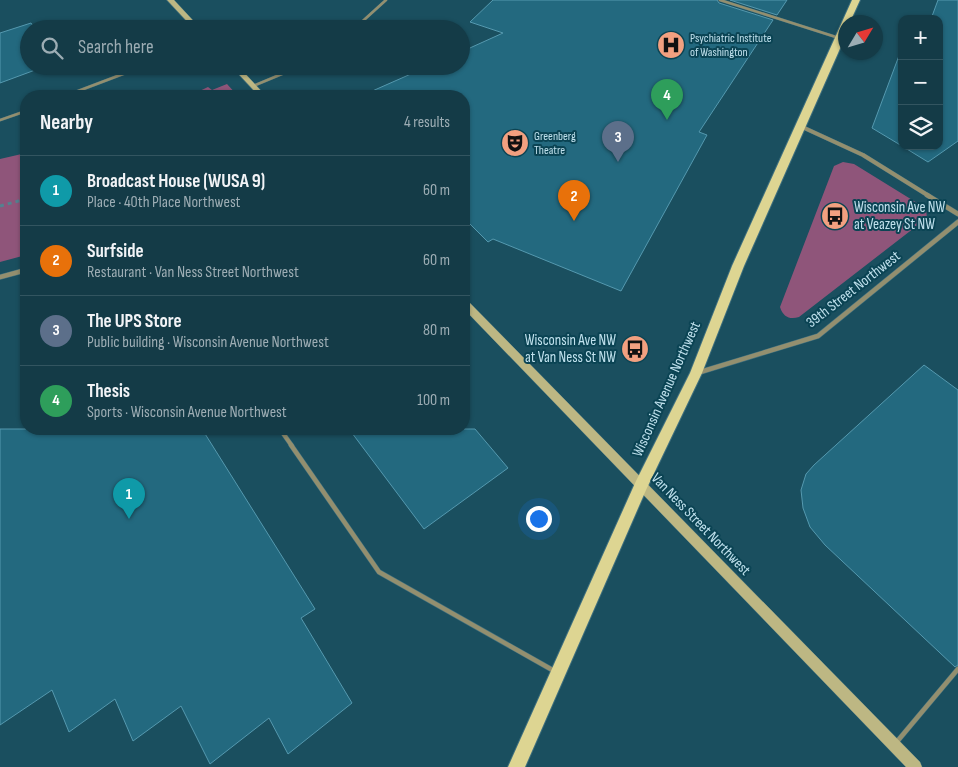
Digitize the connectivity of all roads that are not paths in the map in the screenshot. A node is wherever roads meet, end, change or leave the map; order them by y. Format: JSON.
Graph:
{"nodes":[{"id":1,"x":170,"y":0,"type":"edge"},
{"id":2,"x":386,"y":0,"type":"edge"},
{"id":3,"x":720,"y":0,"type":"edge"},
{"id":4,"x":743,"y":0,"type":"edge"},
{"id":5,"x":856,"y":0,"type":"edge"},
{"id":6,"x":740,"y":6,"type":"junction"},
{"id":7,"x":849,"y":15,"type":"edge"},
{"id":8,"x":189,"y":20,"type":"edge"},
{"id":9,"x":364,"y":20,"type":"edge"},
{"id":10,"x":838,"y":37,"type":"edge"},
{"id":11,"x":838,"y":42,"type":"edge"},
{"id":12,"x":120,"y":75,"type":"edge"},
{"id":13,"x":243,"y":75,"type":"edge"},
{"id":14,"x":279,"y":75,"type":"edge"},
{"id":15,"x":254,"y":86,"type":"junction"},
{"id":16,"x":81,"y":90,"type":"edge"},
{"id":17,"x":258,"y":90,"type":"edge"},
{"id":18,"x":20,"y":113,"type":"edge"},
{"id":19,"x":0,"y":120,"type":"edge"},
{"id":20,"x":800,"y":126,"type":"junction"},
{"id":21,"x":958,"y":214,"type":"edge"},
{"id":22,"x":958,"y":222,"type":"edge"},
{"id":23,"x":20,"y":272,"type":"edge"},
{"id":24,"x":0,"y":277,"type":"edge"},
{"id":25,"x":470,"y":309,"type":"edge"},
{"id":26,"x":696,"y":373,"type":"junction"},
{"id":27,"x":284,"y":435,"type":"edge"},
{"id":28,"x":641,"y":486,"type":"junction"},
{"id":29,"x":958,"y":669,"type":"edge"},
{"id":30,"x":558,"y":673,"type":"junction"},
{"id":31,"x":894,"y":746,"type":"junction"},
{"id":32,"x":516,"y":767,"type":"edge"},
{"id":33,"x":915,"y":767,"type":"edge"}],
"edges":[{"from":1,"to":8,"type":"main road"},
{"from":2,"to":9,"type":"lane"},
{"from":3,"to":6,"type":"lane"},
{"from":4,"to":6,"type":"lane"},
{"from":5,"to":7,"type":"main road","name":"Wisconsin Avenue Northwest"},
{"from":6,"to":10,"type":"lane"},
{"from":11,"to":20,"type":"main road","name":"Wisconsin Avenue Northwest"},
{"from":12,"to":16,"type":"lane"},
{"from":13,"to":15,"type":"main road"},
{"from":14,"to":15,"type":"lane"},
{"from":15,"to":17,"type":"main road"},
{"from":18,"to":19,"type":"lane"},
{"from":20,"to":21,"type":"street"},
{"from":20,"to":26,"type":"main road","name":"Wisconsin Avenue Northwest"},
{"from":22,"to":26,"type":"street","name":"39th Street Northwest"},
{"from":23,"to":24,"type":"street"},
{"from":25,"to":28,"type":"main road","name":"Van Ness Street Northwest"},
{"from":26,"to":28,"type":"main road","name":"Wisconsin Avenue Northwest"},
{"from":27,"to":30,"type":"lane"},
{"from":28,"to":30,"type":"main road","name":"Wisconsin Avenue Northwest"},
{"from":28,"to":31,"type":"main road","name":"Van Ness Street Northwest"},
{"from":29,"to":31,"type":"lane"},
{"from":30,"to":32,"type":"main road","name":"Wisconsin Avenue Northwest"},
{"from":31,"to":33,"type":"main road","name":"Van Ness Street Northwest"}]}
